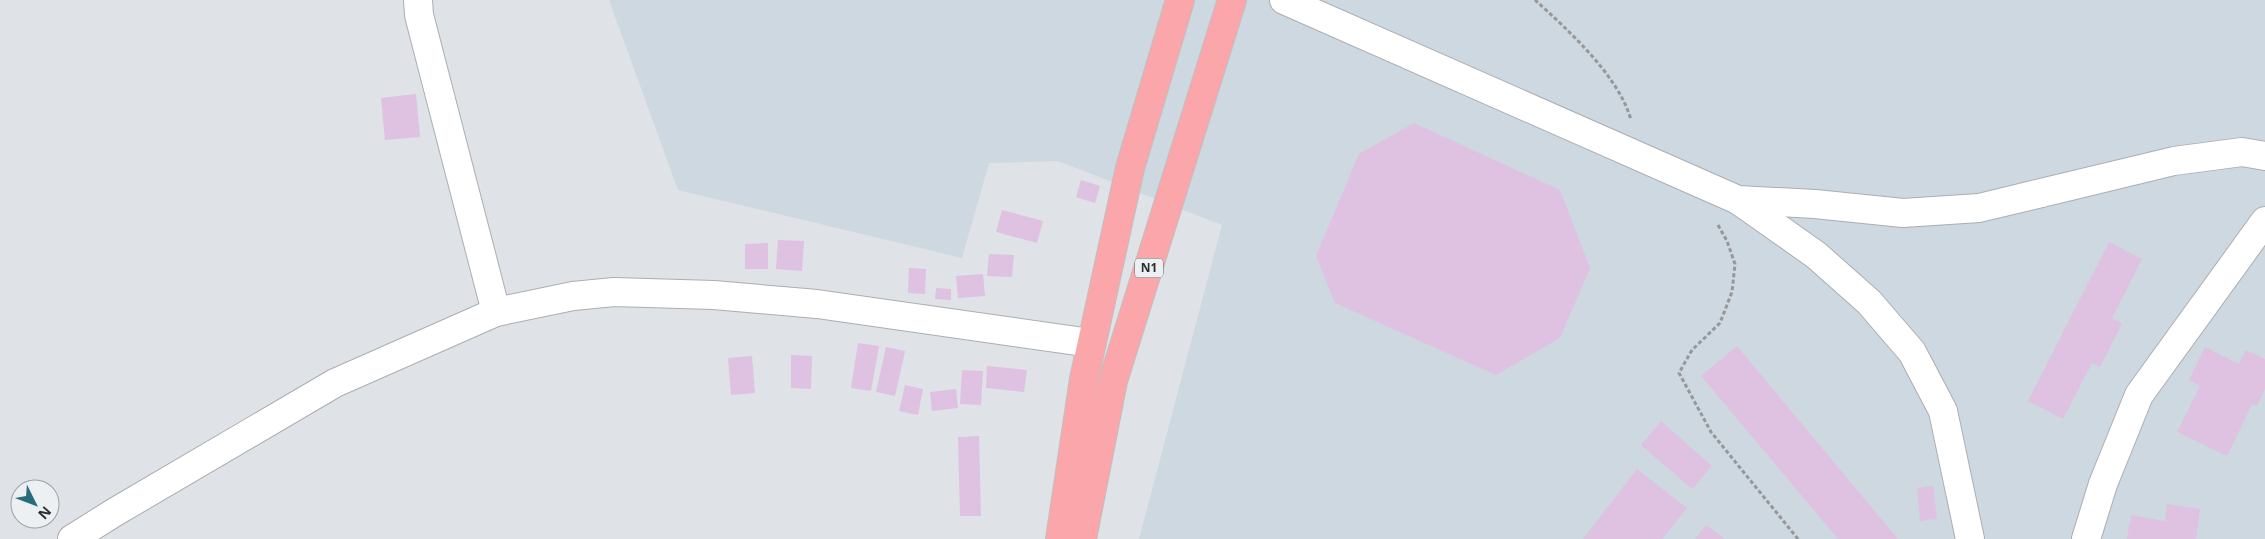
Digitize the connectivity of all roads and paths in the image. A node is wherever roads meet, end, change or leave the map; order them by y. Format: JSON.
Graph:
{"nodes":[{"id":1,"x":418,"y":0,"type":"edge"},
{"id":2,"x":1180,"y":0,"type":"edge"},
{"id":3,"x":1232,"y":0,"type":"edge"},
{"id":4,"x":1284,"y":0,"type":"edge"},
{"id":5,"x":1535,"y":0,"type":"edge"},
{"id":6,"x":2265,"y":156,"type":"edge"},
{"id":7,"x":1641,"y":157,"type":"junction"},
{"id":8,"x":1738,"y":200,"type":"junction"},
{"id":9,"x":2265,"y":221,"type":"edge"},
{"id":10,"x":1718,"y":224,"type":"dead end"},
{"id":11,"x":496,"y":312,"type":"junction"},
{"id":12,"x":1091,"y":343,"type":"junction"},
{"id":13,"x":72,"y":539,"type":"edge"},
{"id":14,"x":1060,"y":539,"type":"edge"},
{"id":15,"x":1082,"y":539,"type":"edge"},
{"id":16,"x":1798,"y":539,"type":"edge"},
{"id":17,"x":1970,"y":539,"type":"edge"},
{"id":18,"x":2086,"y":539,"type":"edge"}],
"edges":[{"from":1,"to":11,"type":"street"},
{"from":2,"to":12,"type":"highway"},
{"from":3,"to":15,"type":"highway","number":"N1"},
{"from":4,"to":7,"type":"street"},
{"from":5,"to":7,"type":"path"},
{"from":6,"to":8,"type":"street"},
{"from":7,"to":8,"type":"street"},
{"from":8,"to":17,"type":"street"},
{"from":9,"to":18,"type":"street"},
{"from":10,"to":16,"type":"path"},
{"from":11,"to":12,"type":"street"},
{"from":11,"to":13,"type":"street"},
{"from":12,"to":14,"type":"highway"}]}
